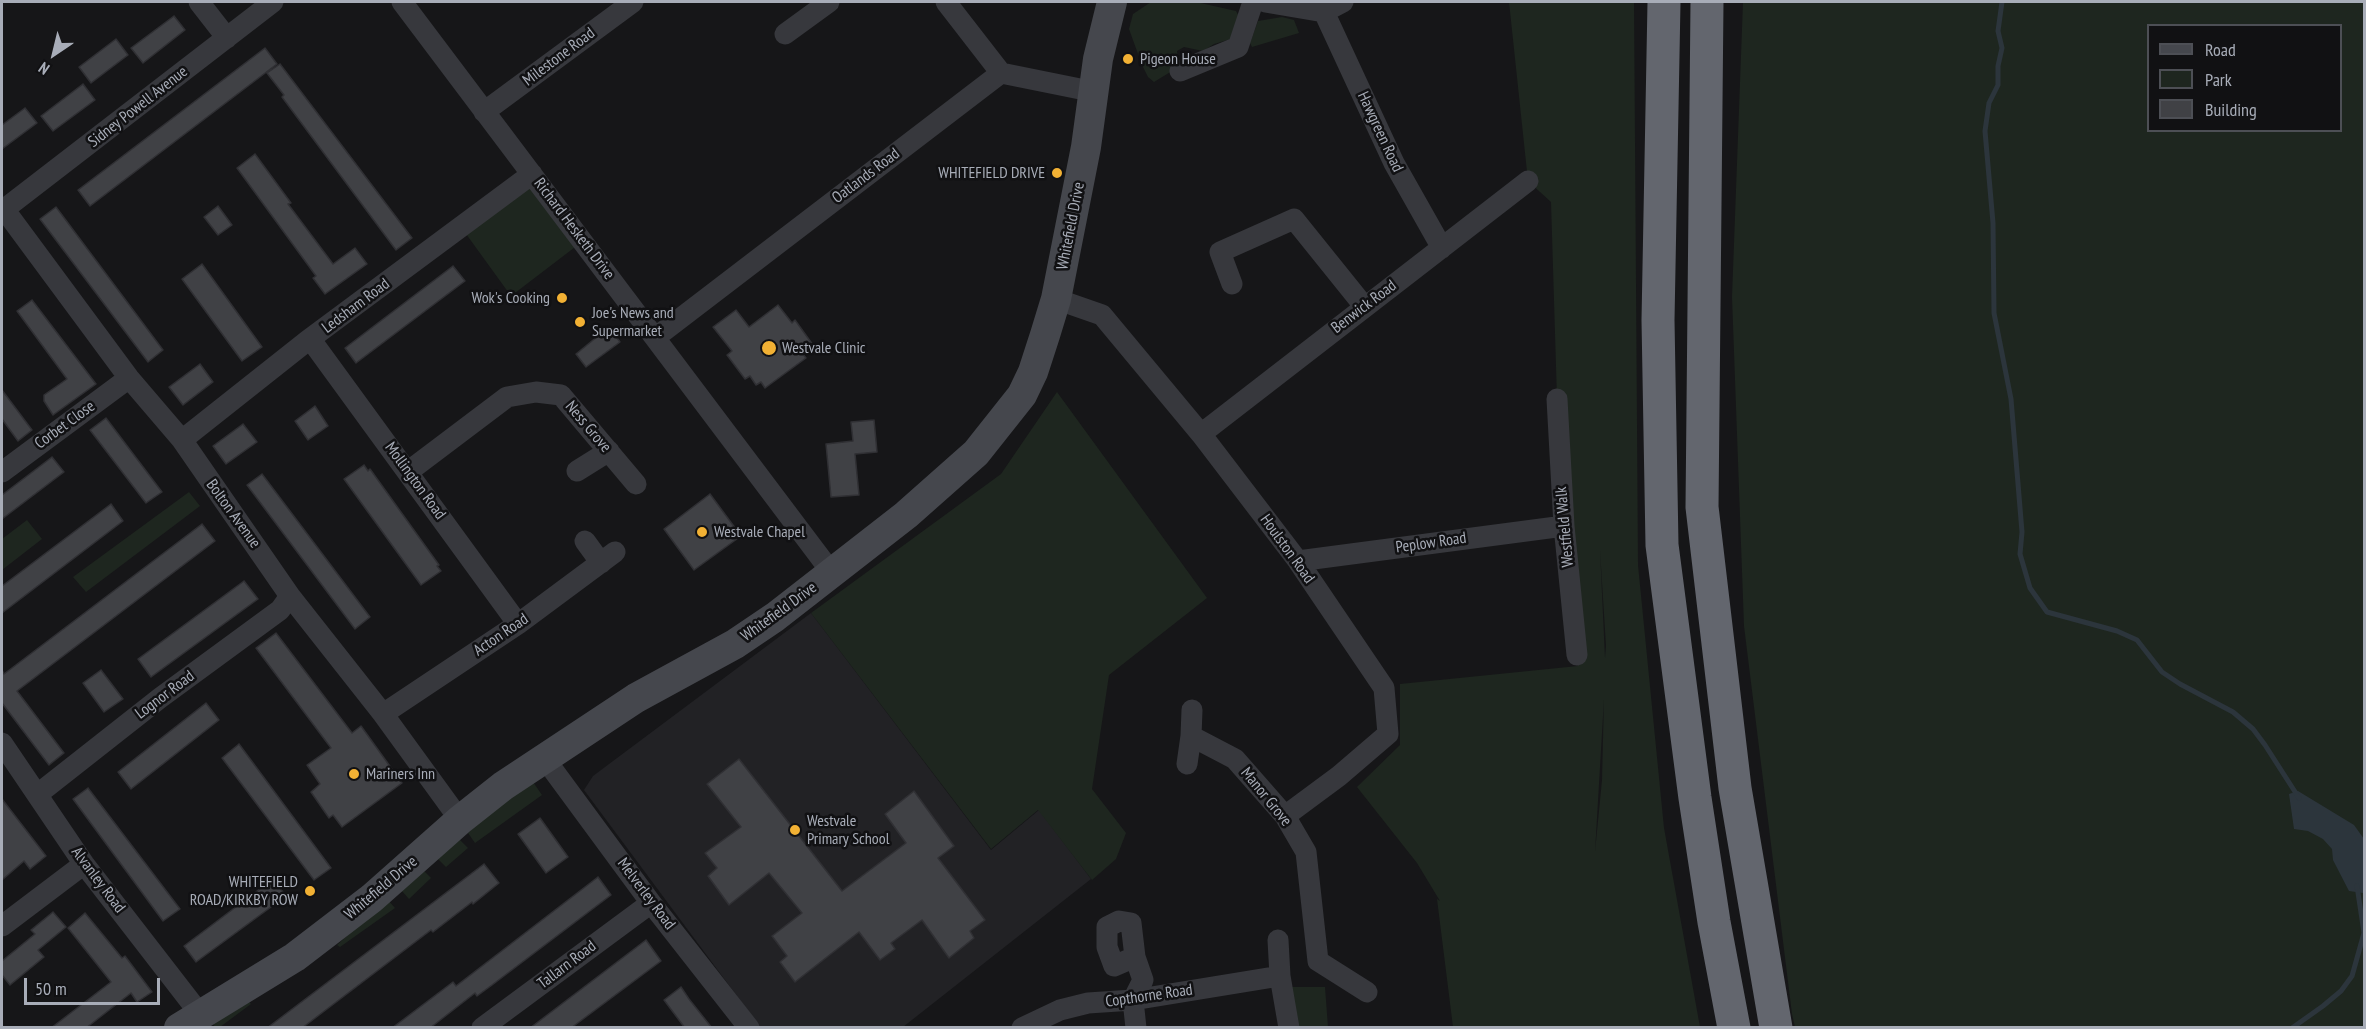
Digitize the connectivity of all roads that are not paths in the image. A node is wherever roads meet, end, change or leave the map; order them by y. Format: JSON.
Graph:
{"nodes":[{"id":1,"x":199,"y":2,"type":"edge"},
{"id":2,"x":273,"y":2,"type":"edge"},
{"id":3,"x":402,"y":2,"type":"edge"},
{"id":4,"x":633,"y":2,"type":"edge"},
{"id":5,"x":829,"y":2,"type":"edge"},
{"id":6,"x":946,"y":2,"type":"edge"},
{"id":7,"x":1112,"y":2,"type":"edge"},
{"id":8,"x":1253,"y":2,"type":"edge"},
{"id":9,"x":1265,"y":2,"type":"edge"},
{"id":10,"x":1343,"y":2,"type":"edge"},
{"id":11,"x":1664,"y":2,"type":"edge"},
{"id":12,"x":1707,"y":2,"type":"edge"},
{"id":13,"x":1324,"y":12,"type":"junction"},
{"id":14,"x":785,"y":34,"type":"dead end"},
{"id":15,"x":227,"y":38,"type":"junction"},
{"id":16,"x":1180,"y":71,"type":"dead end"},
{"id":17,"x":1001,"y":73,"type":"junction"},
{"id":18,"x":1095,"y":92,"type":"junction"},
{"id":19,"x":484,"y":112,"type":"junction"},
{"id":20,"x":532,"y":174,"type":"junction"},
{"id":21,"x":1528,"y":181,"type":"dead end"},
{"id":22,"x":3,"y":210,"type":"edge"},
{"id":23,"x":1442,"y":248,"type":"junction"},
{"id":24,"x":1232,"y":284,"type":"dead end"},
{"id":25,"x":1056,"y":299,"type":"junction"},
{"id":26,"x":1364,"y":306,"type":"junction"},
{"id":27,"x":656,"y":337,"type":"junction"},
{"id":28,"x":311,"y":339,"type":"junction"},
{"id":29,"x":129,"y":378,"type":"junction"},
{"id":30,"x":1557,"y":399,"type":"dead end"},
{"id":31,"x":1201,"y":434,"type":"junction"},
{"id":32,"x":182,"y":440,"type":"junction"},
{"id":33,"x":609,"y":451,"type":"junction"},
{"id":34,"x":409,"y":471,"type":"junction"},
{"id":35,"x":577,"y":471,"type":"dead end"},
{"id":36,"x":2,"y":472,"type":"edge"},
{"id":37,"x":636,"y":484,"type":"dead end"},
{"id":38,"x":1564,"y":526,"type":"junction"},
{"id":39,"x":585,"y":541,"type":"dead end"},
{"id":40,"x":1298,"y":561,"type":"junction"},
{"id":41,"x":832,"y":573,"type":"junction"},
{"id":42,"x":290,"y":596,"type":"junction"},
{"id":43,"x":519,"y":624,"type":"junction"},
{"id":44,"x":1577,"y":655,"type":"dead end"},
{"id":45,"x":1192,"y":710,"type":"dead end"},
{"id":46,"x":383,"y":714,"type":"junction"},
{"id":47,"x":1191,"y":736,"type":"junction"},
{"id":48,"x":2,"y":743,"type":"edge"},
{"id":49,"x":545,"y":759,"type":"junction"},
{"id":50,"x":1187,"y":764,"type":"dead end"},
{"id":51,"x":38,"y":794,"type":"junction"},
{"id":52,"x":1285,"y":816,"type":"junction"},
{"id":53,"x":460,"y":820,"type":"junction"},
{"id":54,"x":84,"y":864,"type":"junction"},
{"id":55,"x":651,"y":903,"type":"junction"},
{"id":56,"x":2,"y":926,"type":"edge"},
{"id":57,"x":1278,"y":940,"type":"dead end"},
{"id":58,"x":1135,"y":957,"type":"dead end"},
{"id":59,"x":1280,"y":976,"type":"junction"},
{"id":60,"x":1366,"y":992,"type":"dead end"},
{"id":61,"x":1133,"y":1000,"type":"junction"},
{"id":62,"x":190,"y":1021,"type":"edge"},
{"id":63,"x":748,"y":1027,"type":"edge"},
{"id":64,"x":483,"y":1028,"type":"edge"},
{"id":65,"x":1022,"y":1028,"type":"edge"},
{"id":66,"x":1136,"y":1028,"type":"edge"},
{"id":67,"x":1289,"y":1028,"type":"edge"},
{"id":68,"x":1734,"y":1028,"type":"edge"},
{"id":69,"x":1776,"y":1028,"type":"edge"}],
"edges":[{"from":1,"to":15,"type":"street"},
{"from":2,"to":15,"type":"street","name":"Sidney Powell Avenue"},
{"from":3,"to":19,"type":"street","name":"Richard Hesketh Drive"},
{"from":4,"to":19,"type":"street","name":"Milestone Road"},
{"from":5,"to":14,"type":"street"},
{"from":6,"to":17,"type":"street"},
{"from":7,"to":18,"type":"main road","name":"Whitefield Drive"},
{"from":8,"to":16,"type":"street"},
{"from":9,"to":13,"type":"street"},
{"from":10,"to":13,"type":"street"},
{"from":11,"to":68,"type":"highway"},
{"from":12,"to":69,"type":"highway"},
{"from":13,"to":23,"type":"street","name":"Hawgreen Road"},
{"from":15,"to":22,"type":"street","name":"Sidney Powell Avenue"},
{"from":17,"to":18,"type":"street"},
{"from":17,"to":27,"type":"street","name":"Oatlands Road"},
{"from":18,"to":25,"type":"main road","name":"Whitefield Drive"},
{"from":19,"to":20,"type":"street","name":"Richard Hesketh Drive"},
{"from":20,"to":27,"type":"street","name":"Richard Hesketh Drive"},
{"from":20,"to":28,"type":"street","name":"Ledsham Road"},
{"from":21,"to":23,"type":"street","name":"Benwick Road"},
{"from":22,"to":29,"type":"street","name":"Bolton Avenue"},
{"from":23,"to":26,"type":"street","name":"Benwick Road"},
{"from":24,"to":26,"type":"street"},
{"from":25,"to":31,"type":"street","name":"Houlston Road"},
{"from":25,"to":41,"type":"main road","name":"Whitefield Drive"},
{"from":26,"to":31,"type":"street","name":"Benwick Road"},
{"from":27,"to":41,"type":"street","name":"Richard Hesketh Drive"},
{"from":28,"to":32,"type":"street","name":"Ledsham Road"},
{"from":28,"to":34,"type":"street","name":"Mollington Road"},
{"from":29,"to":32,"type":"street","name":"Bolton Avenue"},
{"from":29,"to":36,"type":"street","name":"Corbet Close"},
{"from":30,"to":38,"type":"street","name":"Westfield Walk"},
{"from":31,"to":40,"type":"street","name":"Houlston Road"},
{"from":32,"to":42,"type":"street","name":"Bolton Avenue"},
{"from":33,"to":34,"type":"street","name":"Ness Grove"},
{"from":33,"to":35,"type":"street"},
{"from":33,"to":37,"type":"street","name":"Ness Grove"},
{"from":34,"to":43,"type":"street","name":"Mollington Road"},
{"from":38,"to":40,"type":"street","name":"Peplow Road"},
{"from":38,"to":44,"type":"street","name":"Westfield Walk"},
{"from":39,"to":43,"type":"street","name":"Acton Road"},
{"from":40,"to":52,"type":"street","name":"Houlston Road"},
{"from":41,"to":49,"type":"main road","name":"Whitefield Drive"},
{"from":42,"to":46,"type":"street","name":"Bolton Avenue"},
{"from":42,"to":51,"type":"street","name":"Lognor Road"},
{"from":43,"to":46,"type":"street","name":"Acton Road"},
{"from":45,"to":47,"type":"street"},
{"from":46,"to":53,"type":"street","name":"Bolton Avenue"},
{"from":47,"to":50,"type":"street"},
{"from":47,"to":52,"type":"street","name":"Manor Grove"},
{"from":48,"to":51,"type":"street","name":"Alvanley Road"},
{"from":49,"to":53,"type":"main road","name":"Whitefield Drive"},
{"from":49,"to":55,"type":"street","name":"Melverley Road"},
{"from":51,"to":54,"type":"street","name":"Alvanley Road"},
{"from":52,"to":60,"type":"street","name":"Manor Grove"},
{"from":53,"to":62,"type":"main road","name":"Whitefield Drive"},
{"from":54,"to":56,"type":"street"},
{"from":54,"to":62,"type":"street","name":"Alvanley Road"},
{"from":55,"to":63,"type":"street","name":"Melverley Road"},
{"from":55,"to":64,"type":"street","name":"Tallarn Road"},
{"from":57,"to":59,"type":"street"},
{"from":58,"to":61,"type":"street"},
{"from":59,"to":61,"type":"street","name":"Copthorne Road"},
{"from":59,"to":67,"type":"street"},
{"from":61,"to":65,"type":"street","name":"Copthorne Road"},
{"from":61,"to":66,"type":"street"}]}
